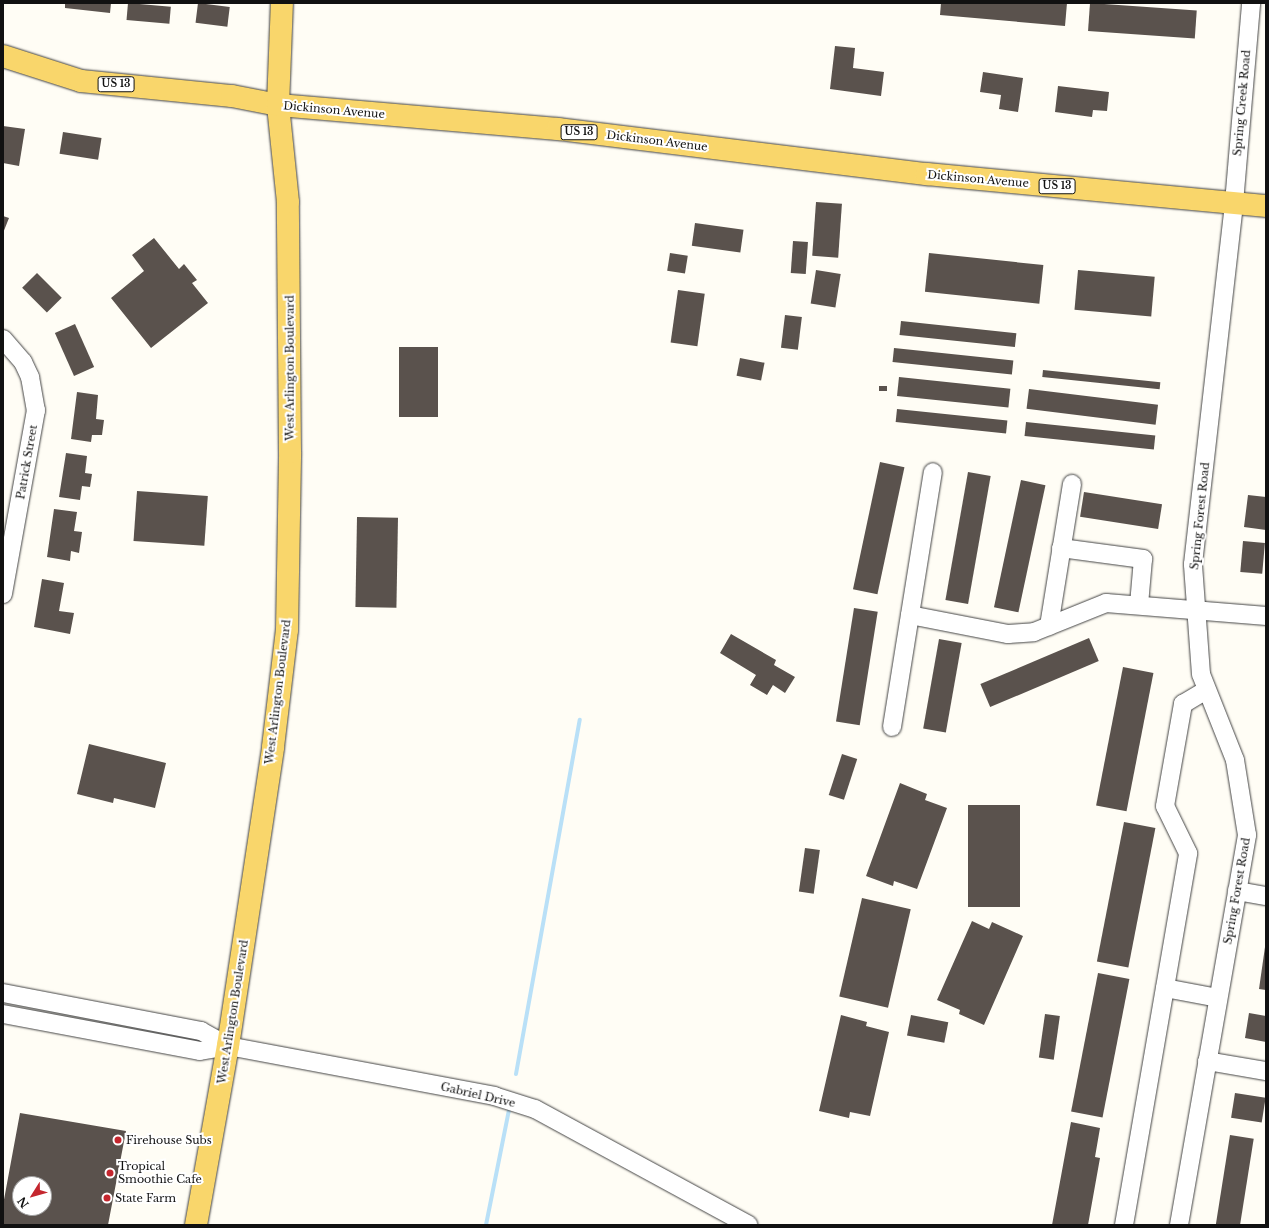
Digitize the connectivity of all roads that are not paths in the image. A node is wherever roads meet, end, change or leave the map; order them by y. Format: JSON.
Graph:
{"nodes":[{"id":1,"x":282,"y":3,"type":"edge"},
{"id":2,"x":1251,"y":3,"type":"edge"},
{"id":3,"x":3,"y":56,"type":"edge"},
{"id":4,"x":278,"y":105,"type":"junction"},
{"id":5,"x":1234,"y":203,"type":"junction"},
{"id":6,"x":1266,"y":206,"type":"edge"},
{"id":7,"x":3,"y":339,"type":"edge"},
{"id":8,"x":933,"y":472,"type":"dead end"},
{"id":9,"x":1072,"y":484,"type":"dead end"},
{"id":10,"x":1061,"y":548,"type":"junction"},
{"id":11,"x":3,"y":594,"type":"edge"},
{"id":12,"x":1138,"y":605,"type":"junction"},
{"id":13,"x":1195,"y":610,"type":"junction"},
{"id":14,"x":910,"y":615,"type":"junction"},
{"id":15,"x":1266,"y":616,"type":"edge"},
{"id":16,"x":1049,"y":626,"type":"junction"},
{"id":17,"x":1206,"y":690,"type":"junction"},
{"id":18,"x":892,"y":727,"type":"dead end"},
{"id":19,"x":1237,"y":891,"type":"junction"},
{"id":20,"x":1266,"y":896,"type":"edge"},
{"id":21,"x":1165,"y":988,"type":"junction"},
{"id":22,"x":3,"y":993,"type":"edge"},
{"id":23,"x":1218,"y":998,"type":"junction"},
{"id":24,"x":3,"y":1014,"type":"edge"},
{"id":25,"x":228,"y":1046,"type":"junction"},
{"id":26,"x":1207,"y":1061,"type":"junction"},
{"id":27,"x":1266,"y":1071,"type":"edge"},
{"id":28,"x":196,"y":1225,"type":"edge"},
{"id":29,"x":750,"y":1225,"type":"edge"},
{"id":30,"x":1124,"y":1225,"type":"edge"},
{"id":31,"x":1179,"y":1225,"type":"edge"}],
"edges":[{"from":1,"to":4,"type":"main road","name":"West Arlington Boulevard"},
{"from":2,"to":5,"type":"street","name":"Spring Creek Road"},
{"from":3,"to":4,"type":"main road","name":"Dickinson Avenue","number":"US 13"},
{"from":4,"to":5,"type":"main road","name":"Dickinson Avenue","number":"US 13"},
{"from":4,"to":25,"type":"main road","name":"West Arlington Boulevard"},
{"from":5,"to":6,"type":"main road","name":"Dickinson Avenue","number":"US 13"},
{"from":5,"to":13,"type":"street","name":"Spring Forest Road"},
{"from":7,"to":11,"type":"street","name":"Patrick Street"},
{"from":8,"to":14,"type":"street"},
{"from":9,"to":10,"type":"street"},
{"from":10,"to":12,"type":"street"},
{"from":10,"to":16,"type":"street"},
{"from":12,"to":13,"type":"street"},
{"from":12,"to":16,"type":"street"},
{"from":13,"to":15,"type":"street"},
{"from":13,"to":17,"type":"street","name":"Spring Forest Road"},
{"from":14,"to":16,"type":"street"},
{"from":14,"to":18,"type":"street"},
{"from":17,"to":19,"type":"street","name":"Spring Forest Road"},
{"from":17,"to":21,"type":"street"},
{"from":19,"to":20,"type":"street"},
{"from":19,"to":23,"type":"street","name":"Spring Forest Road"},
{"from":21,"to":23,"type":"street"},
{"from":21,"to":30,"type":"street"},
{"from":22,"to":25,"type":"street"},
{"from":23,"to":26,"type":"street","name":"Spring Forest Road"},
{"from":24,"to":25,"type":"street"},
{"from":25,"to":28,"type":"main road","name":"West Arlington Boulevard"},
{"from":25,"to":29,"type":"street","name":"Gabriel Drive"},
{"from":26,"to":27,"type":"street"},
{"from":26,"to":31,"type":"street","name":"Spring Forest Road"}]}
